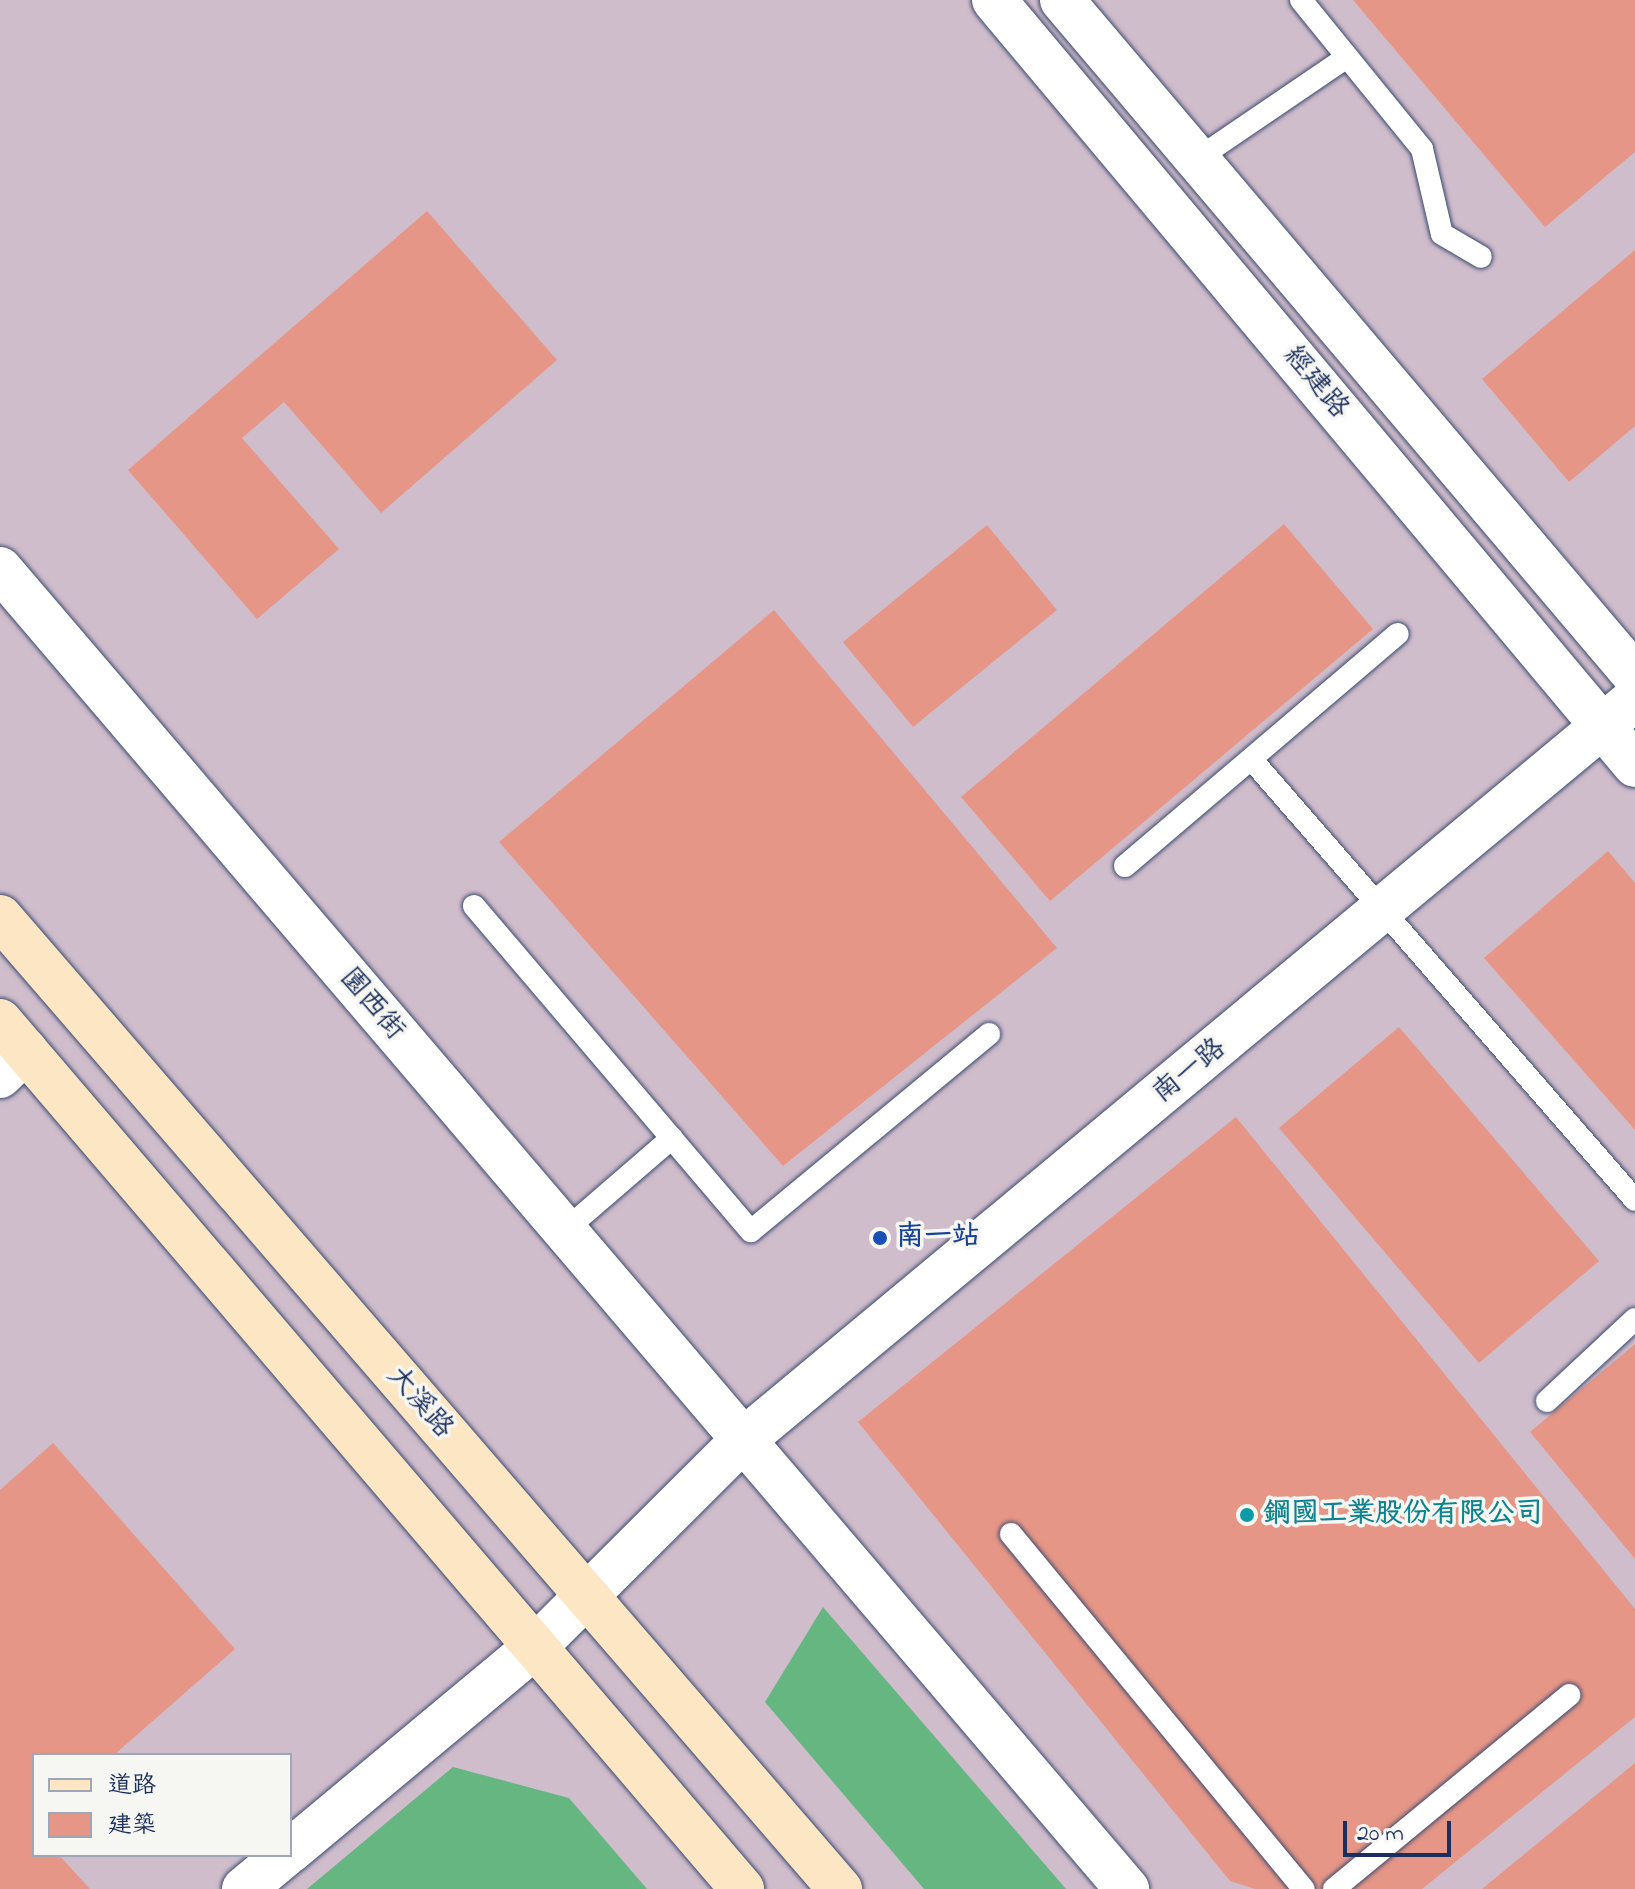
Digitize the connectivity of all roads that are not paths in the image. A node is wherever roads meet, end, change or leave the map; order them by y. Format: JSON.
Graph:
{"nodes":[{"id":1,"x":994,"y":0,"type":"edge"},
{"id":2,"x":1062,"y":0,"type":"edge"},
{"id":3,"x":1301,"y":0,"type":"edge"},
{"id":4,"x":1347,"y":57,"type":"junction"},
{"id":5,"x":1197,"y":159,"type":"junction"},
{"id":6,"x":1481,"y":257,"type":"dead end"},
{"id":7,"x":0,"y":569,"type":"edge"},
{"id":8,"x":1398,"y":634,"type":"dead end"},
{"id":9,"x":1635,"y":676,"type":"edge"},
{"id":10,"x":1619,"y":713,"type":"edge"},
{"id":11,"x":1252,"y":760,"type":"junction"},
{"id":12,"x":1635,"y":765,"type":"edge"},
{"id":13,"x":1125,"y":866,"type":"dead end"},
{"id":14,"x":474,"y":906,"type":"dead end"},
{"id":15,"x":1382,"y":914,"type":"junction"},
{"id":16,"x":0,"y":917,"type":"edge"},
{"id":17,"x":989,"y":1034,"type":"dead end"},
{"id":18,"x":9,"y":1049,"type":"edge"},
{"id":19,"x":672,"y":1138,"type":"junction"},
{"id":20,"x":1635,"y":1200,"type":"edge"},
{"id":21,"x":563,"y":1232,"type":"junction"},
{"id":22,"x":1635,"y":1319,"type":"edge"},
{"id":23,"x":1547,"y":1401,"type":"dead end"},
{"id":24,"x":741,"y":1442,"type":"junction"},
{"id":25,"x":1011,"y":1534,"type":"dead end"},
{"id":26,"x":587,"y":1598,"type":"junction"},
{"id":27,"x":536,"y":1646,"type":"junction"},
{"id":28,"x":1569,"y":1695,"type":"dead end"},
{"id":29,"x":292,"y":1849,"type":"edge"},
{"id":30,"x":283,"y":1857,"type":"edge"},
{"id":31,"x":244,"y":1889,"type":"edge"},
{"id":32,"x":742,"y":1889,"type":"edge"},
{"id":33,"x":840,"y":1889,"type":"edge"},
{"id":34,"x":1127,"y":1889,"type":"edge"},
{"id":35,"x":1304,"y":1889,"type":"edge"},
{"id":36,"x":1334,"y":1889,"type":"edge"}],
"edges":[{"from":1,"to":10,"type":"street","name":"經建路"},
{"from":2,"to":5,"type":"street","name":"經建路"},
{"from":3,"to":4,"type":"lane"},
{"from":4,"to":5,"type":"lane"},
{"from":4,"to":6,"type":"lane"},
{"from":5,"to":9,"type":"street","name":"經建路"},
{"from":7,"to":21,"type":"street","name":"園西街"},
{"from":8,"to":11,"type":"lane"},
{"from":10,"to":12,"type":"street","name":"經建路"},
{"from":10,"to":15,"type":"street","name":"南一路"},
{"from":11,"to":13,"type":"lane"},
{"from":11,"to":15,"type":"lane"},
{"from":14,"to":19,"type":"lane"},
{"from":15,"to":20,"type":"lane"},
{"from":15,"to":24,"type":"street","name":"南一路"},
{"from":16,"to":26,"type":"main road","name":"大溪路"},
{"from":17,"to":19,"type":"lane"},
{"from":18,"to":27,"type":"main road"},
{"from":19,"to":21,"type":"lane"},
{"from":21,"to":24,"type":"street","name":"園西街"},
{"from":22,"to":23,"type":"lane"},
{"from":24,"to":26,"type":"street","name":"南一路"},
{"from":24,"to":34,"type":"street","name":"園西街"},
{"from":25,"to":35,"type":"lane"},
{"from":26,"to":27,"type":"street","name":"南一路"},
{"from":26,"to":33,"type":"main road","name":"大溪路"},
{"from":27,"to":29,"type":"street","name":"南一路"},
{"from":27,"to":32,"type":"main road"},
{"from":28,"to":36,"type":"lane"},
{"from":30,"to":31,"type":"street"}]}
